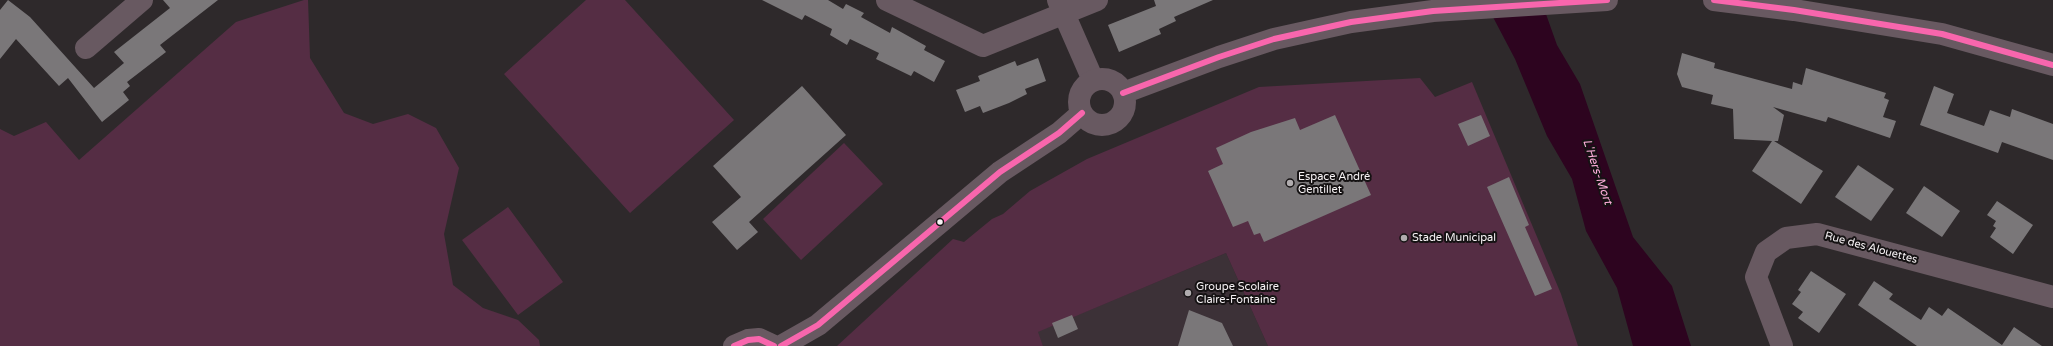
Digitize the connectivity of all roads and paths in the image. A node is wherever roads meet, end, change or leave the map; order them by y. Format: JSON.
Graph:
{"nodes":[{"id":1,"x":142,"y":0,"type":"edge"},
{"id":2,"x":887,"y":0,"type":"edge"},
{"id":3,"x":1097,"y":0,"type":"edge"},
{"id":4,"x":1607,"y":0,"type":"edge"},
{"id":5,"x":1714,"y":0,"type":"edge"},
{"id":6,"x":1061,"y":7,"type":"edge"},
{"id":7,"x":86,"y":48,"type":"dead end"},
{"id":8,"x":2053,"y":65,"type":"edge"},
{"id":9,"x":1093,"y":80,"type":"junction"},
{"id":10,"x":1123,"y":93,"type":"junction"},
{"id":11,"x":1082,"y":113,"type":"junction"},
{"id":12,"x":2053,"y":297,"type":"edge"},
{"id":13,"x":839,"y":309,"type":"junction"},
{"id":14,"x":734,"y":346,"type":"edge"},
{"id":15,"x":774,"y":346,"type":"edge"},
{"id":16,"x":781,"y":346,"type":"edge"},
{"id":17,"x":812,"y":346,"type":"edge"},
{"id":18,"x":1782,"y":346,"type":"edge"}],
"edges":[{"from":1,"to":7,"type":"street"},
{"from":2,"to":6,"type":"street"},
{"from":3,"to":6,"type":"street"},
{"from":4,"to":10,"type":"street"},
{"from":5,"to":8,"type":"street"},
{"from":6,"to":9,"type":"street"},
{"from":9,"to":10,"type":"street"},
{"from":9,"to":11,"type":"street"},
{"from":10,"to":11,"type":"street"},
{"from":11,"to":13,"type":"street"},
{"from":12,"to":18,"type":"street","name":"Rue des Alouettes"},
{"from":13,"to":16,"type":"street"},
{"from":13,"to":17,"type":"street"},
{"from":14,"to":15,"type":"street"}]}
